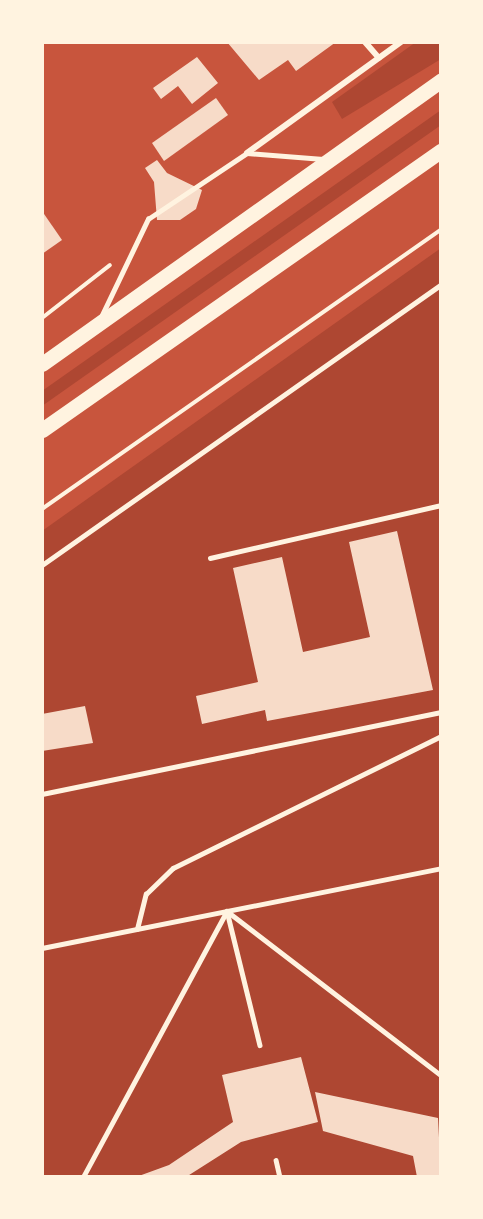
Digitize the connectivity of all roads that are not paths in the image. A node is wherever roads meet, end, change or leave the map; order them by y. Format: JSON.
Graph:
{"nodes":[{"id":1,"x":365,"y":42,"type":"edge"},
{"id":2,"x":400,"y":42,"type":"edge"},
{"id":3,"x":379,"y":58,"type":"junction"},
{"id":4,"x":441,"y":80,"type":"edge"},
{"id":5,"x":441,"y":152,"type":"edge"},
{"id":6,"x":247,"y":153,"type":"junction"},
{"id":7,"x":328,"y":159,"type":"junction"},
{"id":8,"x":441,"y":285,"type":"edge"},
{"id":9,"x":95,"y":329,"type":"junction"},
{"id":10,"x":42,"y":364,"type":"edge"},
{"id":11,"x":42,"y":430,"type":"edge"},
{"id":12,"x":441,"y":505,"type":"edge"},
{"id":13,"x":210,"y":558,"type":"dead end"},
{"id":14,"x":42,"y":565,"type":"edge"},
{"id":15,"x":441,"y":712,"type":"edge"},
{"id":16,"x":441,"y":736,"type":"edge"},
{"id":17,"x":42,"y":794,"type":"edge"},
{"id":18,"x":441,"y":868,"type":"edge"},
{"id":19,"x":227,"y":911,"type":"junction"},
{"id":20,"x":137,"y":929,"type":"junction"},
{"id":21,"x":42,"y":948,"type":"edge"},
{"id":22,"x":260,"y":1045,"type":"dead end"},
{"id":23,"x":441,"y":1075,"type":"edge"},
{"id":24,"x":276,"y":1160,"type":"dead end"},
{"id":25,"x":83,"y":1177,"type":"edge"},
{"id":26,"x":280,"y":1177,"type":"edge"}],
"edges":[{"from":1,"to":3,"type":"street"},
{"from":2,"to":3,"type":"street"},
{"from":3,"to":6,"type":"street"},
{"from":4,"to":7,"type":"main road"},
{"from":5,"to":11,"type":"main road"},
{"from":6,"to":7,"type":"lane"},
{"from":6,"to":9,"type":"lane"},
{"from":7,"to":9,"type":"main road"},
{"from":8,"to":14,"type":"lane"},
{"from":9,"to":10,"type":"main road"},
{"from":12,"to":13,"type":"lane"},
{"from":15,"to":17,"type":"lane"},
{"from":16,"to":20,"type":"lane"},
{"from":18,"to":19,"type":"lane"},
{"from":19,"to":20,"type":"lane"},
{"from":19,"to":22,"type":"lane"},
{"from":19,"to":23,"type":"lane"},
{"from":19,"to":25,"type":"lane"},
{"from":20,"to":21,"type":"lane"},
{"from":24,"to":26,"type":"lane"}]}
